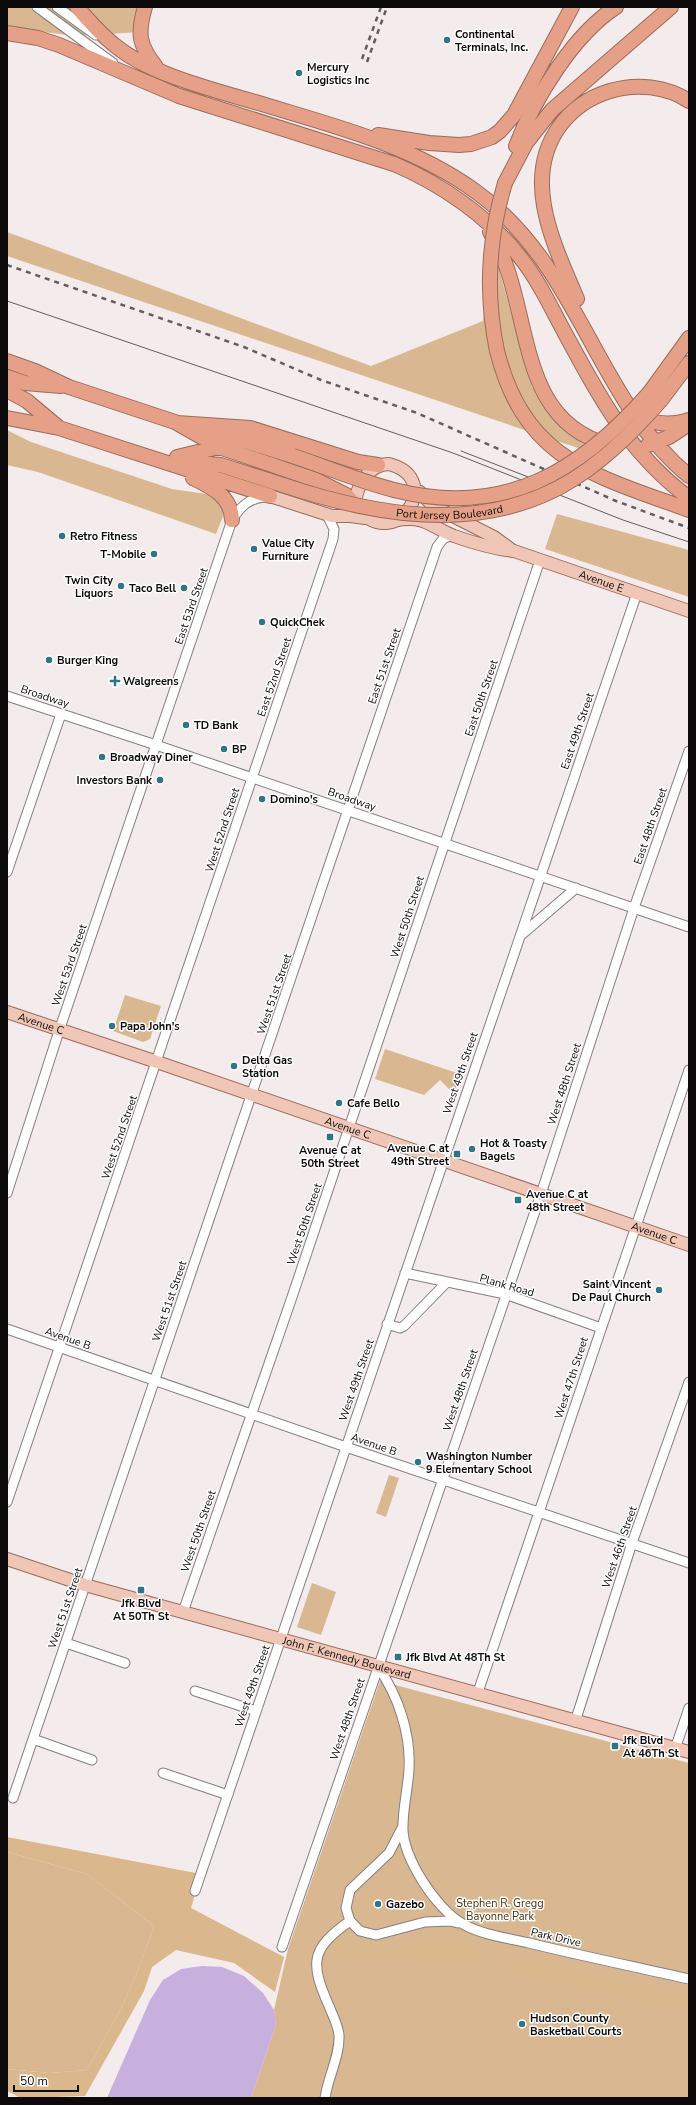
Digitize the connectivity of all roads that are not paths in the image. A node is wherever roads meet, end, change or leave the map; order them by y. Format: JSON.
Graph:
{"nodes":[{"id":1,"x":37,"y":7,"type":"edge"},
{"id":2,"x":57,"y":7,"type":"edge"},
{"id":3,"x":77,"y":7,"type":"edge"},
{"id":4,"x":145,"y":7,"type":"edge"},
{"id":5,"x":572,"y":7,"type":"edge"},
{"id":6,"x":616,"y":7,"type":"edge"},
{"id":7,"x":671,"y":7,"type":"edge"},
{"id":8,"x":7,"y":33,"type":"edge"},
{"id":9,"x":118,"y":48,"type":"junction"},
{"id":10,"x":158,"y":69,"type":"junction"},
{"id":11,"x":127,"y":74,"type":"junction"},
{"id":12,"x":689,"y":101,"type":"edge"},
{"id":13,"x":346,"y":130,"type":"junction"},
{"id":14,"x":505,"y":183,"type":"junction"},
{"id":15,"x":477,"y":214,"type":"junction"},
{"id":16,"x":689,"y":338,"type":"edge"},
{"id":17,"x":7,"y":361,"type":"edge"},
{"id":18,"x":603,"y":362,"type":"junction"},
{"id":19,"x":689,"y":363,"type":"edge"},
{"id":20,"x":689,"y":370,"type":"edge"},
{"id":21,"x":7,"y":377,"type":"edge"},
{"id":22,"x":69,"y":387,"type":"junction"},
{"id":23,"x":7,"y":390,"type":"edge"},
{"id":24,"x":655,"y":396,"type":"junction"},
{"id":25,"x":627,"y":405,"type":"junction"},
{"id":26,"x":7,"y":418,"type":"edge"},
{"id":27,"x":689,"y":420,"type":"edge"},
{"id":28,"x":175,"y":422,"type":"junction"},
{"id":29,"x":689,"y":424,"type":"edge"},
{"id":30,"x":617,"y":425,"type":"junction"},
{"id":31,"x":59,"y":428,"type":"junction"},
{"id":32,"x":591,"y":438,"type":"junction"},
{"id":33,"x":655,"y":443,"type":"junction"},
{"id":34,"x":219,"y":447,"type":"junction"},
{"id":35,"x":635,"y":448,"type":"junction"},
{"id":36,"x":163,"y":461,"type":"junction"},
{"id":37,"x":378,"y":465,"type":"junction"},
{"id":38,"x":366,"y":476,"type":"junction"},
{"id":39,"x":689,"y":476,"type":"edge"},
{"id":40,"x":316,"y":480,"type":"junction"},
{"id":41,"x":412,"y":480,"type":"junction"},
{"id":42,"x":270,"y":496,"type":"junction"},
{"id":43,"x":689,"y":498,"type":"edge"},
{"id":44,"x":355,"y":505,"type":"junction"},
{"id":45,"x":689,"y":510,"type":"edge"},
{"id":46,"x":328,"y":515,"type":"junction"},
{"id":47,"x":365,"y":518,"type":"junction"},
{"id":48,"x":232,"y":520,"type":"junction"},
{"id":49,"x":396,"y":520,"type":"junction"},
{"id":50,"x":452,"y":535,"type":"junction"},
{"id":51,"x":514,"y":551,"type":"junction"},
{"id":52,"x":540,"y":560,"type":"junction"},
{"id":53,"x":637,"y":593,"type":"junction"},
{"id":54,"x":689,"y":611,"type":"edge"},
{"id":55,"x":7,"y":696,"type":"edge"},
{"id":56,"x":61,"y":714,"type":"junction"},
{"id":57,"x":156,"y":745,"type":"junction"},
{"id":58,"x":689,"y":751,"type":"edge"},
{"id":59,"x":689,"y":770,"type":"edge"},
{"id":60,"x":252,"y":778,"type":"junction"},
{"id":61,"x":679,"y":779,"type":"junction"},
{"id":62,"x":348,"y":811,"type":"junction"},
{"id":63,"x":444,"y":843,"type":"junction"},
{"id":64,"x":7,"y":872,"type":"edge"},
{"id":65,"x":540,"y":876,"type":"junction"},
{"id":66,"x":576,"y":888,"type":"junction"},
{"id":67,"x":634,"y":908,"type":"junction"},
{"id":68,"x":689,"y":927,"type":"edge"},
{"id":69,"x":519,"y":937,"type":"junction"},
{"id":70,"x":7,"y":1012,"type":"edge"},
{"id":71,"x":59,"y":1031,"type":"junction"},
{"id":72,"x":158,"y":1062,"type":"junction"},
{"id":73,"x":689,"y":1070,"type":"edge"},
{"id":74,"x":252,"y":1095,"type":"junction"},
{"id":75,"x":349,"y":1129,"type":"junction"},
{"id":76,"x":443,"y":1161,"type":"junction"},
{"id":77,"x":7,"y":1193,"type":"edge"},
{"id":78,"x":540,"y":1194,"type":"junction"},
{"id":79,"x":636,"y":1227,"type":"junction"},
{"id":80,"x":689,"y":1245,"type":"edge"},
{"id":81,"x":405,"y":1273,"type":"junction"},
{"id":82,"x":447,"y":1282,"type":"junction"},
{"id":83,"x":505,"y":1294,"type":"junction"},
{"id":84,"x":387,"y":1324,"type":"junction"},
{"id":85,"x":600,"y":1328,"type":"junction"},
{"id":86,"x":7,"y":1329,"type":"edge"},
{"id":87,"x":60,"y":1347,"type":"junction"},
{"id":88,"x":155,"y":1380,"type":"junction"},
{"id":89,"x":689,"y":1382,"type":"edge"},
{"id":90,"x":251,"y":1414,"type":"junction"},
{"id":91,"x":346,"y":1447,"type":"junction"},
{"id":92,"x":442,"y":1480,"type":"junction"},
{"id":93,"x":7,"y":1502,"type":"edge"},
{"id":94,"x":539,"y":1513,"type":"junction"},
{"id":95,"x":632,"y":1543,"type":"junction"},
{"id":96,"x":7,"y":1559,"type":"edge"},
{"id":97,"x":689,"y":1563,"type":"edge"},
{"id":98,"x":85,"y":1585,"type":"junction"},
{"id":99,"x":183,"y":1612,"type":"junction"},
{"id":100,"x":280,"y":1640,"type":"junction"},
{"id":101,"x":66,"y":1642,"type":"junction"},
{"id":102,"x":125,"y":1663,"type":"dead end"},
{"id":103,"x":378,"y":1667,"type":"junction"},
{"id":104,"x":195,"y":1690,"type":"dead end"},
{"id":105,"x":477,"y":1694,"type":"junction"},
{"id":106,"x":689,"y":1708,"type":"edge"},
{"id":107,"x":256,"y":1711,"type":"junction"},
{"id":108,"x":575,"y":1722,"type":"junction"},
{"id":109,"x":33,"y":1739,"type":"junction"},
{"id":110,"x":675,"y":1749,"type":"junction"},
{"id":111,"x":689,"y":1752,"type":"edge"},
{"id":112,"x":92,"y":1760,"type":"dead end"},
{"id":113,"x":162,"y":1773,"type":"dead end"},
{"id":114,"x":228,"y":1795,"type":"junction"},
{"id":115,"x":13,"y":1798,"type":"dead end"},
{"id":116,"x":402,"y":1828,"type":"junction"},
{"id":117,"x":195,"y":1891,"type":"dead end"},
{"id":118,"x":350,"y":1921,"type":"junction"},
{"id":119,"x":463,"y":1924,"type":"junction"},
{"id":120,"x":282,"y":1947,"type":"dead end"},
{"id":121,"x":689,"y":1979,"type":"edge"},
{"id":122,"x":325,"y":2098,"type":"edge"}],
"edges":[{"from":1,"to":11,"type":"street"},
{"from":2,"to":9,"type":"street"},
{"from":3,"to":9,"type":"highway"},
{"from":4,"to":10,"type":"highway"},
{"from":5,"to":13,"type":"highway"},
{"from":6,"to":14,"type":"highway"},
{"from":7,"to":14,"type":"highway"},
{"from":8,"to":11,"type":"highway"},
{"from":9,"to":10,"type":"highway"},
{"from":10,"to":13,"type":"highway"},
{"from":11,"to":15,"type":"highway"},
{"from":12,"to":18,"type":"highway"},
{"from":13,"to":18,"type":"highway"},
{"from":14,"to":45,"type":"highway","bridge":true},
{"from":15,"to":30,"type":"highway"},
{"from":15,"to":32,"type":"highway"},
{"from":16,"to":24,"type":"highway","name":"Port Jersey Boulevard"},
{"from":17,"to":22,"type":"highway"},
{"from":18,"to":25,"type":"highway"},
{"from":19,"to":24,"type":"highway","name":"Port Jersey Boulevard"},
{"from":20,"to":24,"type":"highway"},
{"from":21,"to":22,"type":"highway"},
{"from":22,"to":28,"type":"highway"},
{"from":23,"to":31,"type":"highway"},
{"from":24,"to":28,"type":"highway","name":"Port Jersey Boulevard","bridge":true},
{"from":24,"to":36,"type":"highway","name":"Port Jersey Boulevard","bridge":true},
{"from":25,"to":27,"type":"highway"},
{"from":25,"to":30,"type":"highway"},
{"from":25,"to":33,"type":"highway"},
{"from":26,"to":31,"type":"highway"},
{"from":28,"to":34,"type":"highway"},
{"from":28,"to":37,"type":"highway"},
{"from":29,"to":33,"type":"highway"},
{"from":30,"to":32,"type":"highway"},
{"from":30,"to":35,"type":"highway"},
{"from":31,"to":36,"type":"highway"},
{"from":32,"to":35,"type":"highway"},
{"from":33,"to":35,"type":"highway"},
{"from":33,"to":39,"type":"highway"},
{"from":34,"to":36,"type":"highway"},
{"from":34,"to":40,"type":"highway"},
{"from":35,"to":43,"type":"highway"},
{"from":36,"to":42,"type":"highway"},
{"from":36,"to":48,"type":"highway"},
{"from":37,"to":38,"type":"main road"},
{"from":37,"to":41,"type":"main road"},
{"from":38,"to":40,"type":"highway"},
{"from":38,"to":44,"type":"main road"},
{"from":40,"to":44,"type":"highway"},
{"from":41,"to":49,"type":"main road"},
{"from":41,"to":51,"type":"main road","name":"Avenue E"},
{"from":42,"to":46,"type":"main road"},
{"from":42,"to":48,"type":"street","name":"East 53rd Street"},
{"from":44,"to":47,"type":"main road"},
{"from":46,"to":47,"type":"main road"},
{"from":46,"to":60,"type":"street","name":"East 52nd Street"},
{"from":47,"to":49,"type":"main road"},
{"from":48,"to":57,"type":"street","name":"East 53rd Street"},
{"from":49,"to":50,"type":"main road","name":"Avenue E"},
{"from":50,"to":51,"type":"main road","name":"Avenue E"},
{"from":50,"to":62,"type":"street","name":"East 51st Street"},
{"from":51,"to":52,"type":"main road","name":"Avenue E"},
{"from":52,"to":53,"type":"main road","name":"Avenue E"},
{"from":52,"to":63,"type":"street","name":"East 50th Street"},
{"from":53,"to":54,"type":"main road","name":"Avenue E"},
{"from":53,"to":65,"type":"street","name":"East 49th Street"},
{"from":55,"to":56,"type":"street","name":"Broadway"},
{"from":56,"to":57,"type":"street","name":"Broadway"},
{"from":56,"to":64,"type":"street"},
{"from":57,"to":60,"type":"street","name":"Broadway"},
{"from":57,"to":71,"type":"street","name":"West 53rd Street"},
{"from":58,"to":61,"type":"street","name":"East 48th Street"},
{"from":59,"to":61,"type":"street"},
{"from":60,"to":62,"type":"street","name":"Broadway"},
{"from":60,"to":72,"type":"street","name":"West 52nd Street"},
{"from":61,"to":67,"type":"street","name":"East 48th Street"},
{"from":62,"to":63,"type":"street","name":"Broadway"},
{"from":62,"to":74,"type":"street","name":"West 51st Street"},
{"from":63,"to":65,"type":"street","name":"Broadway"},
{"from":63,"to":75,"type":"street","name":"West 50th Street"},
{"from":65,"to":66,"type":"street","name":"Broadway"},
{"from":65,"to":69,"type":"street","name":"West 49th Street"},
{"from":66,"to":67,"type":"street","name":"Broadway"},
{"from":66,"to":69,"type":"street"},
{"from":67,"to":68,"type":"street","name":"Broadway"},
{"from":67,"to":78,"type":"street","name":"West 48th Street"},
{"from":69,"to":76,"type":"street","name":"West 49th Street"},
{"from":70,"to":71,"type":"main road","name":"Avenue C"},
{"from":71,"to":72,"type":"main road","name":"Avenue C"},
{"from":71,"to":77,"type":"street","name":"West 53rd Street"},
{"from":72,"to":74,"type":"main road","name":"Avenue C"},
{"from":72,"to":87,"type":"street","name":"West 52nd Street"},
{"from":73,"to":79,"type":"street","name":"West 47th Street"},
{"from":74,"to":75,"type":"main road","name":"Avenue C"},
{"from":74,"to":88,"type":"street","name":"West 51st Street"},
{"from":75,"to":76,"type":"main road","name":"Avenue C"},
{"from":75,"to":90,"type":"street","name":"West 50th Street"},
{"from":76,"to":78,"type":"main road","name":"Avenue C"},
{"from":76,"to":81,"type":"street","name":"West 49th Street"},
{"from":78,"to":79,"type":"main road","name":"Avenue C"},
{"from":78,"to":83,"type":"street","name":"West 48th Street"},
{"from":79,"to":80,"type":"main road","name":"Avenue C"},
{"from":79,"to":85,"type":"street","name":"West 47th Street"},
{"from":81,"to":82,"type":"street","name":"Plank Road"},
{"from":81,"to":84,"type":"street","name":"West 49th Street"},
{"from":82,"to":83,"type":"street","name":"Plank Road"},
{"from":82,"to":84,"type":"street"},
{"from":83,"to":85,"type":"street","name":"Plank Road"},
{"from":83,"to":92,"type":"street","name":"West 48th Street"},
{"from":84,"to":91,"type":"street","name":"West 49th Street"},
{"from":85,"to":94,"type":"street","name":"West 47th Street"},
{"from":86,"to":87,"type":"street","name":"Avenue B"},
{"from":87,"to":88,"type":"street","name":"Avenue B"},
{"from":87,"to":93,"type":"street","name":"West 52nd Street"},
{"from":88,"to":90,"type":"street","name":"Avenue B"},
{"from":88,"to":98,"type":"street","name":"West 51st Street"},
{"from":89,"to":95,"type":"street","name":"West 46th Street"},
{"from":90,"to":91,"type":"street","name":"Avenue B"},
{"from":90,"to":99,"type":"street","name":"West 50th Street"},
{"from":91,"to":92,"type":"street","name":"Avenue B"},
{"from":91,"to":100,"type":"street","name":"West 49th Street"},
{"from":92,"to":94,"type":"street","name":"Avenue B"},
{"from":92,"to":103,"type":"street","name":"West 48th Street"},
{"from":94,"to":95,"type":"street","name":"Avenue B"},
{"from":94,"to":105,"type":"street","name":"West 47th Street"},
{"from":95,"to":97,"type":"street","name":"Avenue B"},
{"from":95,"to":108,"type":"street","name":"West 46th Street"},
{"from":96,"to":98,"type":"main road","name":"John F. Kennedy Boulevard"},
{"from":98,"to":99,"type":"main road","name":"John F. Kennedy Boulevard"},
{"from":98,"to":101,"type":"street","name":"West 51st Street"},
{"from":99,"to":100,"type":"main road","name":"John F. Kennedy Boulevard"},
{"from":100,"to":103,"type":"main road","name":"John F. Kennedy Boulevard"},
{"from":100,"to":107,"type":"street","name":"West 49th Street"},
{"from":101,"to":102,"type":"street"},
{"from":101,"to":109,"type":"street","name":"West 51st Street"},
{"from":103,"to":105,"type":"main road","name":"John F. Kennedy Boulevard"},
{"from":103,"to":116,"type":"street","name":"Park Drive"},
{"from":103,"to":120,"type":"street","name":"West 48th Street"},
{"from":104,"to":107,"type":"street"},
{"from":105,"to":108,"type":"main road","name":"John F. Kennedy Boulevard"},
{"from":106,"to":110,"type":"street"},
{"from":107,"to":114,"type":"street","name":"West 49th Street"},
{"from":108,"to":110,"type":"main road","name":"John F. Kennedy Boulevard"},
{"from":109,"to":112,"type":"street"},
{"from":109,"to":115,"type":"street","name":"West 51st Street"},
{"from":110,"to":111,"type":"main road","name":"John F. Kennedy Boulevard"},
{"from":113,"to":114,"type":"street"},
{"from":114,"to":117,"type":"street","name":"West 49th Street"},
{"from":116,"to":118,"type":"street"},
{"from":116,"to":119,"type":"street","name":"Park Drive"},
{"from":118,"to":119,"type":"street"},
{"from":118,"to":122,"type":"street"},
{"from":119,"to":121,"type":"street","name":"Park Drive"}]}
